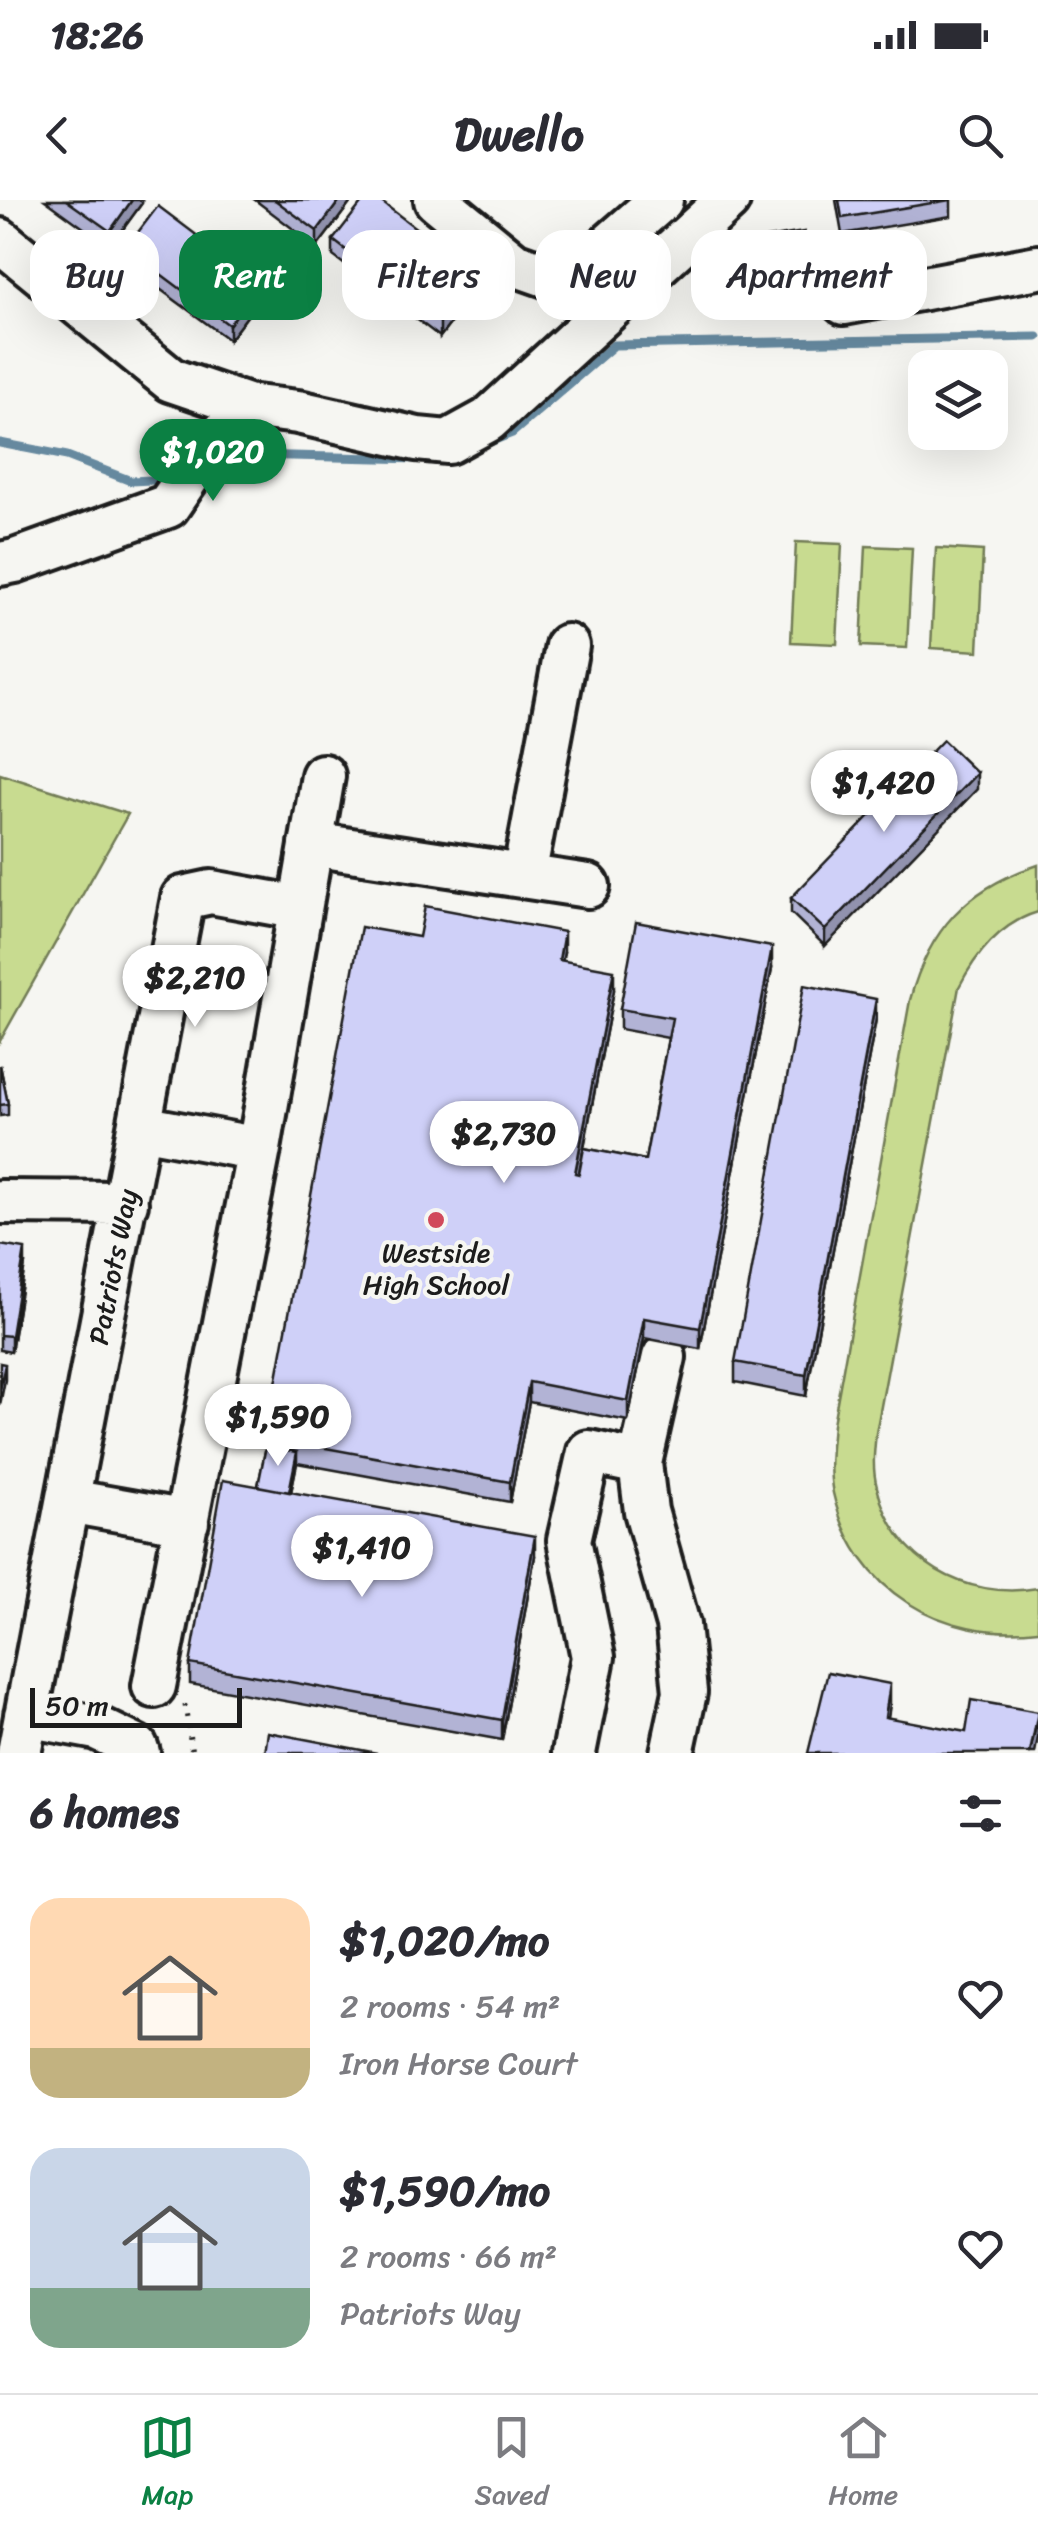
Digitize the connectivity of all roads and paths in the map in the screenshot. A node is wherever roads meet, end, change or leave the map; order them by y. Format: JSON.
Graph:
{"nodes":[{"id":1,"x":436,"y":200,"type":"edge"},
{"id":2,"x":661,"y":200,"type":"edge"},
{"id":3,"x":728,"y":200,"type":"edge"},
{"id":4,"x":0,"y":240,"type":"edge"},
{"id":5,"x":1038,"y":268,"type":"edge"},
{"id":6,"x":927,"y":288,"type":"edge"},
{"id":7,"x":247,"y":406,"type":"junction"},
{"id":8,"x":0,"y":564,"type":"edge"},
{"id":9,"x":568,"y":646,"type":"dead end"},
{"id":10,"x":322,"y":776,"type":"dead end"},
{"id":11,"x":312,"y":844,"type":"junction"},
{"id":12,"x":524,"y":876,"type":"junction"},
{"id":13,"x":588,"y":886,"type":"dead end"},
{"id":14,"x":300,"y":908,"type":"junction"},
{"id":15,"x":140,"y":1126,"type":"junction"},
{"id":16,"x":259,"y":1149,"type":"junction"},
{"id":17,"x":0,"y":1202,"type":"edge"},
{"id":18,"x":126,"y":1203,"type":"junction"},
{"id":19,"x":664,"y":1357,"type":"dead end"},
{"id":20,"x":640,"y":1462,"type":"junction"},
{"id":21,"x":68,"y":1501,"type":"junction"},
{"id":22,"x":187,"y":1522,"type":"junction"},
{"id":23,"x":169,"y":1689,"type":"joint"},
{"id":24,"x":22,"y":1734,"type":"edge"},
{"id":25,"x":138,"y":1753,"type":"edge"},
{"id":26,"x":192,"y":1753,"type":"edge"},
{"id":27,"x":574,"y":1753,"type":"edge"},
{"id":28,"x":672,"y":1753,"type":"edge"}],
"edges":[{"from":1,"to":2,"type":"street"},
{"from":3,"to":7,"type":"street"},
{"from":4,"to":7,"type":"street"},
{"from":5,"to":6,"type":"street"},
{"from":7,"to":8,"type":"street"},
{"from":9,"to":12,"type":"street"},
{"from":10,"to":11,"type":"street"},
{"from":11,"to":12,"type":"street"},
{"from":11,"to":14,"type":"street"},
{"from":12,"to":13,"type":"street"},
{"from":14,"to":15,"type":"street","name":"Patriots Way"},
{"from":14,"to":16,"type":"street"},
{"from":15,"to":16,"type":"street"},
{"from":15,"to":18,"type":"street","name":"Patriots Way"},
{"from":16,"to":22,"type":"street"},
{"from":17,"to":18,"type":"street"},
{"from":18,"to":21,"type":"street","name":"Patriots Way"},
{"from":19,"to":20,"type":"street"},
{"from":20,"to":27,"type":"street"},
{"from":20,"to":28,"type":"street"},
{"from":21,"to":22,"type":"street"},
{"from":21,"to":24,"type":"street","name":"Patriots Way"},
{"from":22,"to":23,"type":"street"},
{"from":23,"to":26,"type":"path"},
{"from":24,"to":25,"type":"street"}]}
